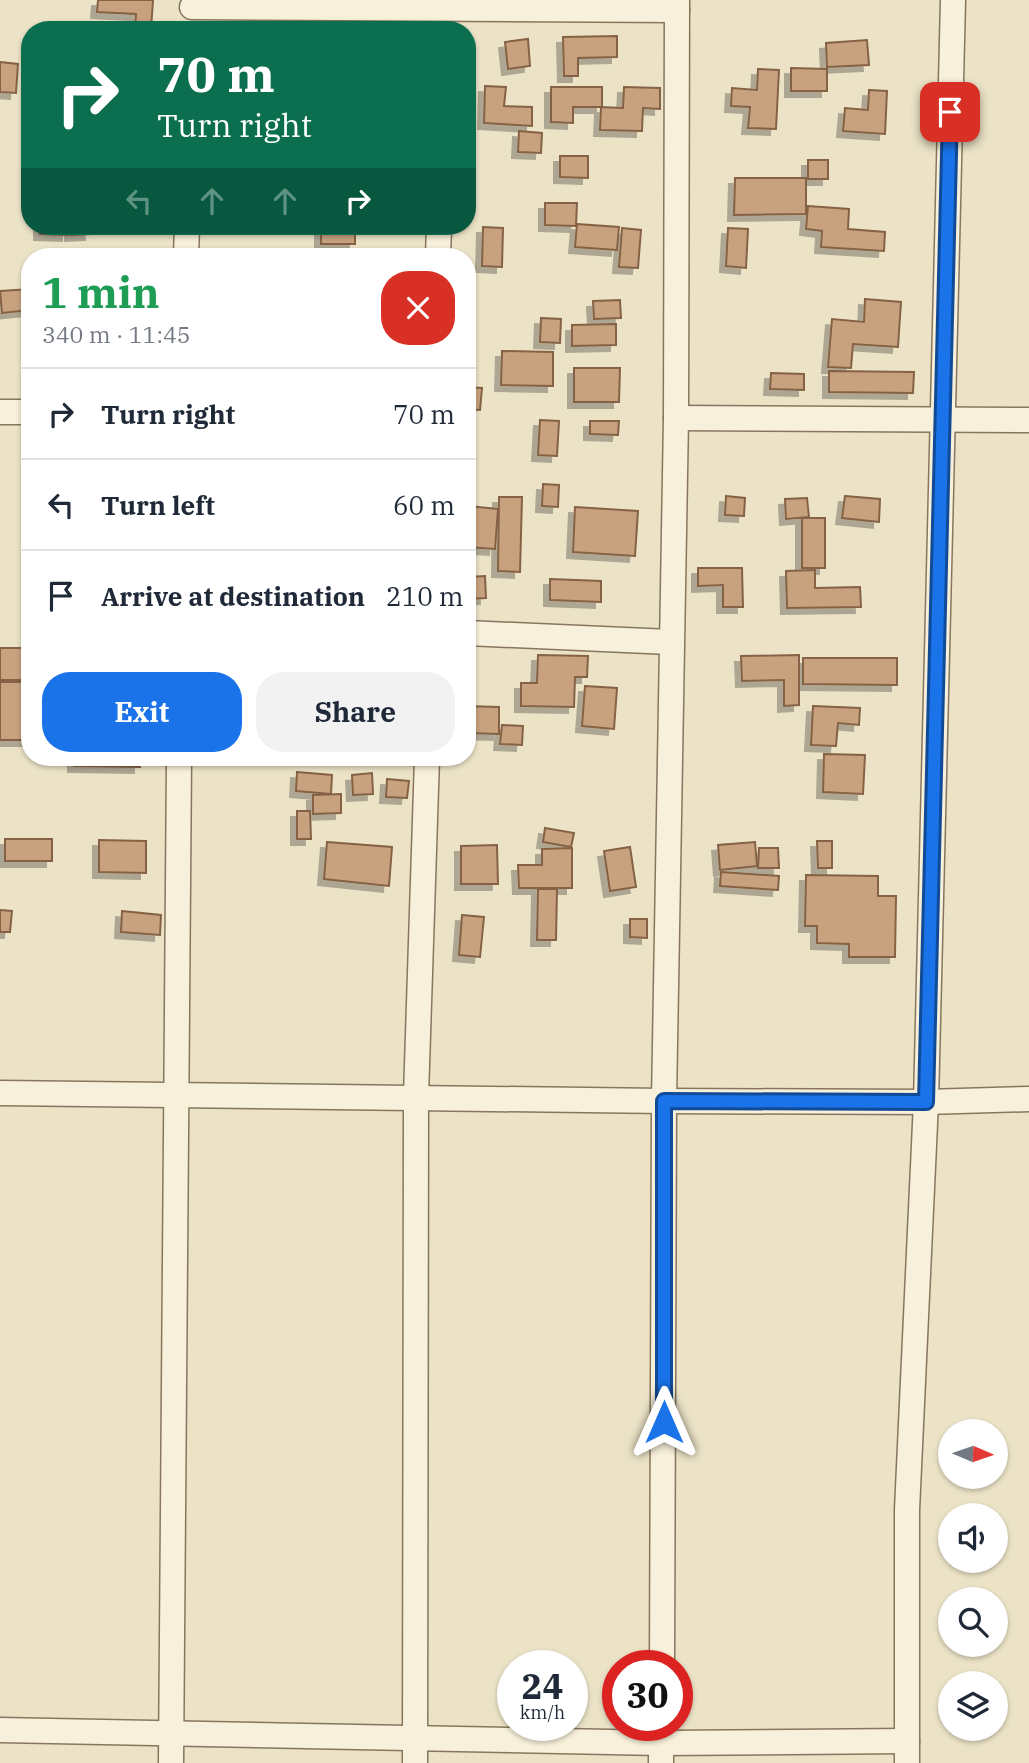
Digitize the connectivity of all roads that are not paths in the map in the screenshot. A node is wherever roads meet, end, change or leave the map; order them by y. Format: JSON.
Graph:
{"nodes":[{"id":1,"x":953,"y":0,"type":"edge"},
{"id":2,"x":677,"y":5,"type":"edge"},
{"id":3,"x":192,"y":12,"type":"edge"},
{"id":4,"x":447,"y":13,"type":"edge"},
{"id":5,"x":0,"y":412,"type":"edge"},
{"id":6,"x":21,"y":412,"type":"edge"},
{"id":7,"x":677,"y":418,"type":"junction"},
{"id":8,"x":942,"y":418,"type":"junction"},
{"id":9,"x":1029,"y":420,"type":"edge"},
{"id":10,"x":476,"y":633,"type":"edge"},
{"id":11,"x":670,"y":642,"type":"junction"},
{"id":12,"x":179,"y":766,"type":"edge"},
{"id":13,"x":427,"y":766,"type":"edge"},
{"id":14,"x":0,"y":1093,"type":"edge"},
{"id":15,"x":176,"y":1095,"type":"junction"},
{"id":16,"x":416,"y":1096,"type":"junction"},
{"id":17,"x":1029,"y":1099,"type":"edge"},
{"id":18,"x":664,"y":1101,"type":"junction"},
{"id":19,"x":926,"y":1102,"type":"junction"},
{"id":20,"x":662,"y":1650,"type":"edge"},
{"id":21,"x":0,"y":1730,"type":"edge"},
{"id":22,"x":171,"y":1734,"type":"junction"},
{"id":23,"x":415,"y":1738,"type":"junction"},
{"id":24,"x":661,"y":1744,"type":"edge"},
{"id":25,"x":907,"y":1752,"type":"edge"},
{"id":26,"x":171,"y":1763,"type":"edge"},
{"id":27,"x":415,"y":1763,"type":"edge"}],
"edges":[{"from":1,"to":8,"type":"street"},
{"from":2,"to":4,"type":"street"},
{"from":2,"to":7,"type":"street"},
{"from":3,"to":4,"type":"street"},
{"from":5,"to":6,"type":"street"},
{"from":7,"to":8,"type":"street"},
{"from":7,"to":11,"type":"street"},
{"from":8,"to":9,"type":"street"},
{"from":8,"to":19,"type":"street"},
{"from":10,"to":11,"type":"street"},
{"from":11,"to":18,"type":"street"},
{"from":12,"to":15,"type":"street"},
{"from":13,"to":16,"type":"street"},
{"from":14,"to":15,"type":"street"},
{"from":15,"to":16,"type":"street"},
{"from":15,"to":22,"type":"street"},
{"from":16,"to":18,"type":"street"},
{"from":16,"to":23,"type":"street"},
{"from":17,"to":19,"type":"street"},
{"from":18,"to":19,"type":"street"},
{"from":18,"to":20,"type":"street"},
{"from":19,"to":25,"type":"street"},
{"from":21,"to":22,"type":"street"},
{"from":22,"to":23,"type":"street"},
{"from":22,"to":26,"type":"street"},
{"from":23,"to":24,"type":"street"},
{"from":23,"to":27,"type":"street"},
{"from":24,"to":25,"type":"street"}]}
